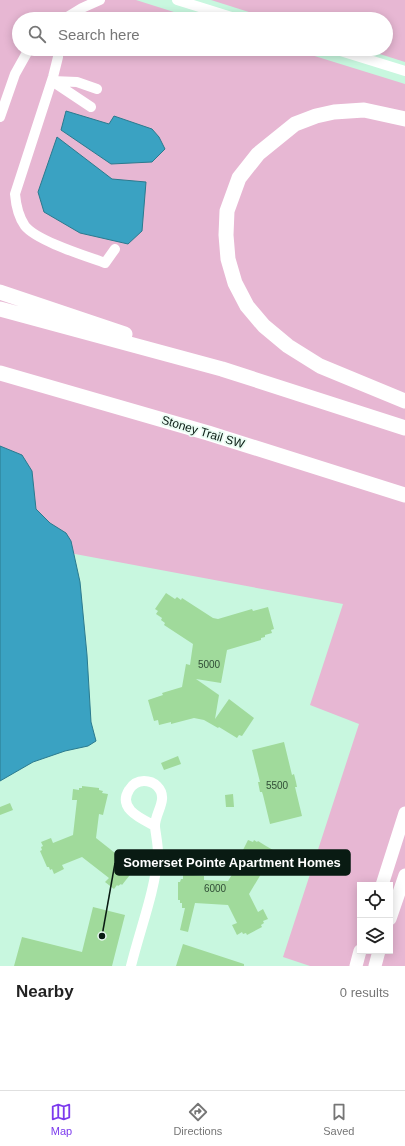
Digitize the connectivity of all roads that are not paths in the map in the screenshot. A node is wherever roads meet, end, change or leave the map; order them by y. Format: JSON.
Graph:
{"nodes":[{"id":1,"x":100,"y":0,"type":"edge"},
{"id":2,"x":177,"y":0,"type":"edge"},
{"id":3,"x":75,"y":12,"type":"edge"},
{"id":4,"x":216,"y":12,"type":"edge"},
{"id":5,"x":25,"y":56,"type":"edge"},
{"id":6,"x":58,"y":56,"type":"edge"},
{"id":7,"x":357,"y":56,"type":"edge"},
{"id":8,"x":405,"y":71,"type":"edge"},
{"id":9,"x":52,"y":81,"type":"junction"},
{"id":10,"x":97,"y":89,"type":"dead end"},
{"id":11,"x":91,"y":108,"type":"dead end"},
{"id":12,"x":0,"y":117,"type":"edge"},
{"id":13,"x":405,"y":119,"type":"edge"},
{"id":14,"x":115,"y":249,"type":"dead end"},
{"id":15,"x":0,"y":292,"type":"edge"},
{"id":16,"x":0,"y":309,"type":"edge"},
{"id":17,"x":222,"y":369,"type":"junction"},
{"id":18,"x":0,"y":373,"type":"edge"},
{"id":19,"x":405,"y":401,"type":"edge"},
{"id":20,"x":405,"y":428,"type":"edge"},
{"id":21,"x":405,"y":495,"type":"edge"},
{"id":22,"x":405,"y":813,"type":"edge"},
{"id":23,"x":155,"y":826,"type":"junction"},
{"id":24,"x":405,"y":875,"type":"edge"},
{"id":25,"x":383,"y":882,"type":"edge"},
{"id":26,"x":390,"y":918,"type":"edge"},
{"id":27,"x":359,"y":954,"type":"edge"},
{"id":28,"x":378,"y":954,"type":"edge"},
{"id":29,"x":131,"y":966,"type":"edge"},
{"id":30,"x":356,"y":966,"type":"edge"},
{"id":31,"x":375,"y":966,"type":"edge"}],
"edges":[{"from":1,"to":3,"type":"street"},
{"from":2,"to":4,"type":"street"},
{"from":5,"to":12,"type":"street"},
{"from":6,"to":9,"type":"street"},
{"from":7,"to":8,"type":"street"},
{"from":9,"to":10,"type":"street"},
{"from":9,"to":11,"type":"street"},
{"from":9,"to":14,"type":"street"},
{"from":13,"to":19,"type":"highway"},
{"from":15,"to":17,"type":"highway"},
{"from":16,"to":17,"type":"highway"},
{"from":17,"to":20,"type":"highway"},
{"from":18,"to":21,"type":"highway","name":"Stoney Trail SW"},
{"from":22,"to":25,"type":"main road"},
{"from":23,"to":23,"type":"street"},
{"from":23,"to":29,"type":"street"},
{"from":24,"to":26,"type":"main road"},
{"from":27,"to":30,"type":"main road"},
{"from":28,"to":31,"type":"main road"}]}
